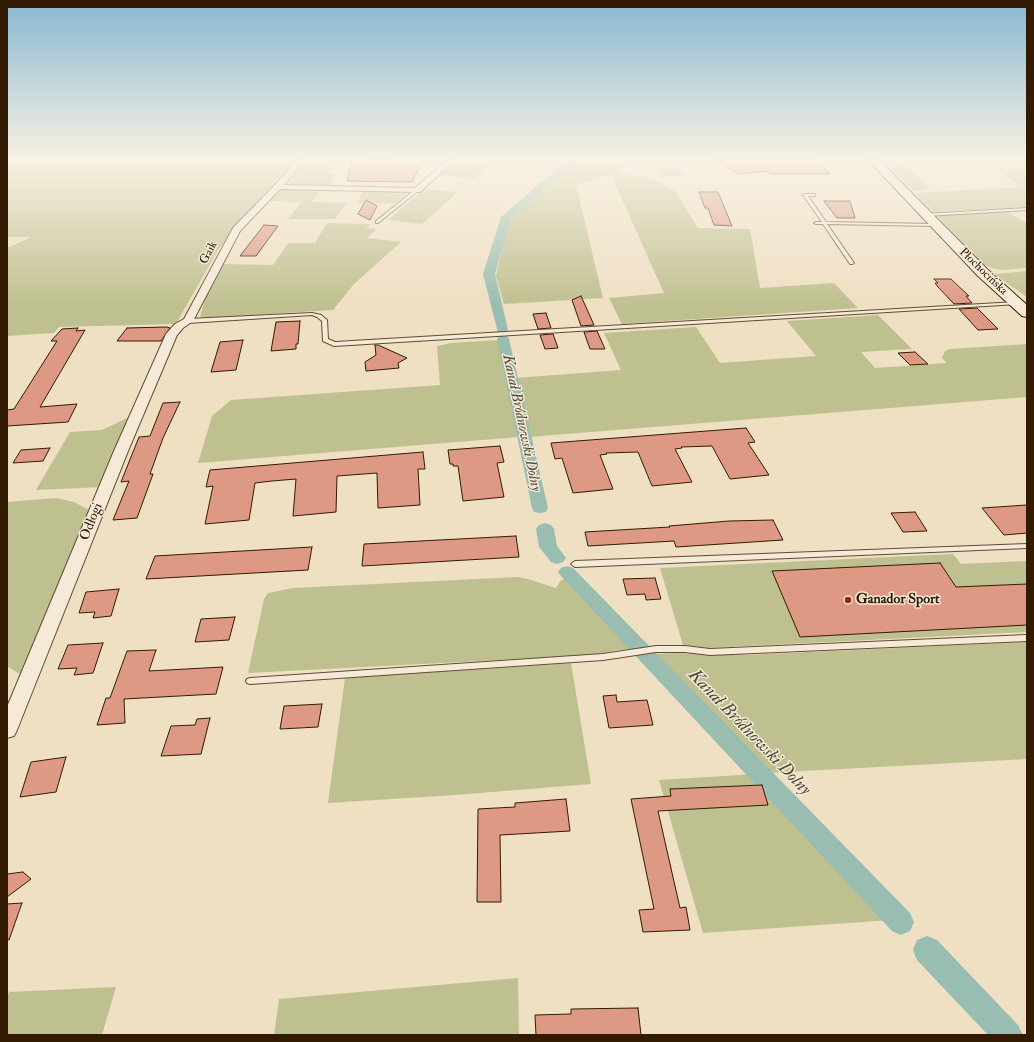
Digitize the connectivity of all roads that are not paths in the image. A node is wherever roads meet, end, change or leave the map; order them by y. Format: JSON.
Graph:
{"nodes":[{"id":1,"x":257,"y":209,"type":"edge"},
{"id":2,"x":394,"y":209,"type":"edge"},
{"id":3,"x":814,"y":209,"type":"edge"},
{"id":4,"x":919,"y":209,"type":"edge"},
{"id":5,"x":1027,"y":209,"type":"edge"},
{"id":6,"x":925,"y":215,"type":"junction"},
{"id":7,"x":377,"y":222,"type":"dead end"},
{"id":8,"x":816,"y":223,"type":"dead end"},
{"id":9,"x":825,"y":224,"type":"junction"},
{"id":10,"x":935,"y":225,"type":"junction"},
{"id":11,"x":852,"y":263,"type":"dead end"},
{"id":12,"x":1016,"y":303,"type":"junction"},
{"id":13,"x":1027,"y":313,"type":"edge"},
{"id":14,"x":188,"y":321,"type":"junction"},
{"id":15,"x":1027,"y":546,"type":"edge"},
{"id":16,"x":575,"y":564,"type":"dead end"},
{"id":17,"x":1027,"y":638,"type":"edge"},
{"id":18,"x":250,"y":681,"type":"dead end"},
{"id":19,"x":7,"y":730,"type":"edge"}],
"edges":[{"from":1,"to":14,"type":"street","name":"Gaik"},
{"from":2,"to":7,"type":"lane"},
{"from":3,"to":9,"type":"lane"},
{"from":4,"to":6,"type":"main road","name":"Płochocińska"},
{"from":5,"to":6,"type":"lane"},
{"from":6,"to":10,"type":"main road","name":"Płochocińska"},
{"from":8,"to":9,"type":"lane"},
{"from":9,"to":10,"type":"lane"},
{"from":9,"to":11,"type":"lane"},
{"from":10,"to":12,"type":"main road","name":"Płochocińska"},
{"from":12,"to":13,"type":"main road","name":"Płochocińska"},
{"from":12,"to":14,"type":"lane"},
{"from":14,"to":19,"type":"street","name":"Odłogi"},
{"from":15,"to":16,"type":"lane"},
{"from":17,"to":18,"type":"lane"}]}
